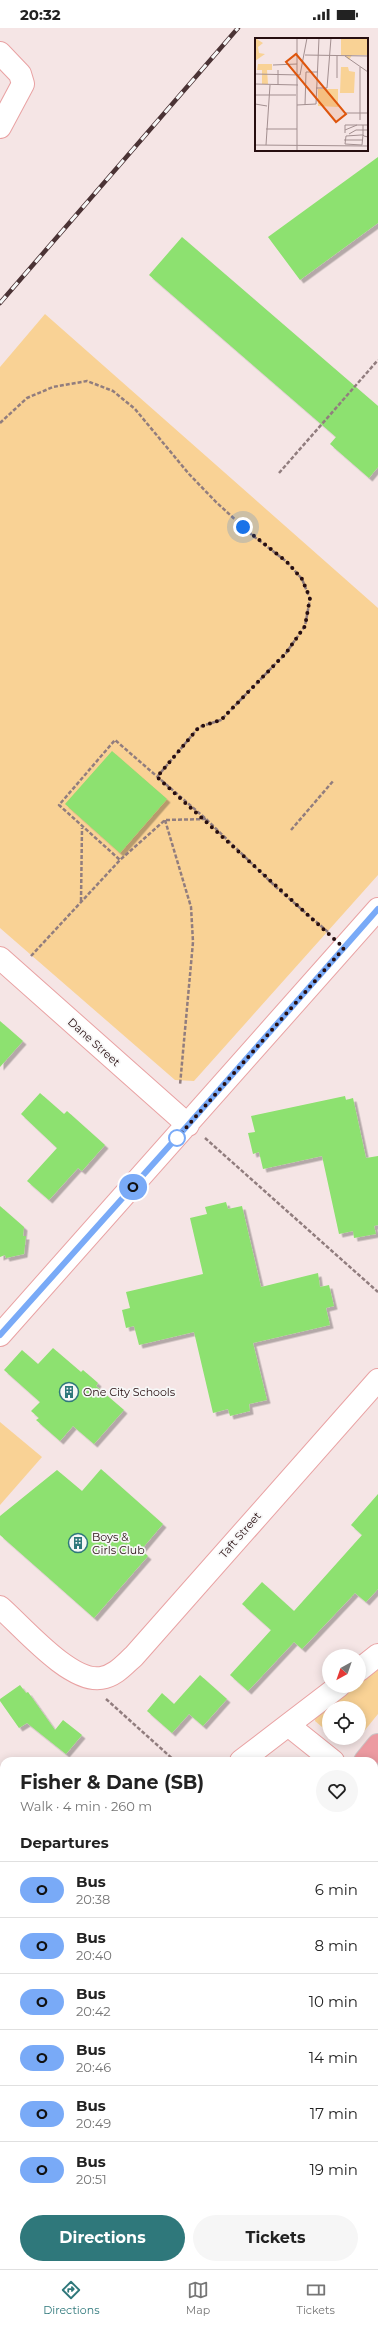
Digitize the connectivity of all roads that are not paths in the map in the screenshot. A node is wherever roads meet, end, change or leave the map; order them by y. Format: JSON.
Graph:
{"nodes":[{"id":1,"x":0,"y":53,"type":"edge"},
{"id":2,"x":0,"y":127,"type":"edge"},
{"id":3,"x":378,"y":909,"type":"edge"},
{"id":4,"x":0,"y":958,"type":"edge"},
{"id":5,"x":196,"y":1132,"type":"junction"},
{"id":6,"x":0,"y":1335,"type":"edge"},
{"id":7,"x":378,"y":1380,"type":"edge"},
{"id":8,"x":0,"y":1606,"type":"edge"},
{"id":9,"x":378,"y":1655,"type":"edge"},
{"id":10,"x":366,"y":1664,"type":"edge"},
{"id":11,"x":330,"y":1693,"type":"edge"},
{"id":12,"x":288,"y":1726,"type":"junction"},
{"id":13,"x":378,"y":1745,"type":"edge"},
{"id":14,"x":246,"y":1757,"type":"edge"},
{"id":15,"x":328,"y":1757,"type":"edge"},
{"id":16,"x":368,"y":1757,"type":"edge"}],
"edges":[{"from":1,"to":2,"type":"street"},
{"from":3,"to":5,"type":"street"},
{"from":4,"to":5,"type":"street","name":"Dane Street"},
{"from":5,"to":6,"type":"street"},
{"from":7,"to":8,"type":"street","name":"Taft Street"},
{"from":9,"to":10,"type":"street"},
{"from":11,"to":12,"type":"street"},
{"from":12,"to":14,"type":"street"},
{"from":12,"to":15,"type":"street"},
{"from":13,"to":16,"type":"main road"}]}
